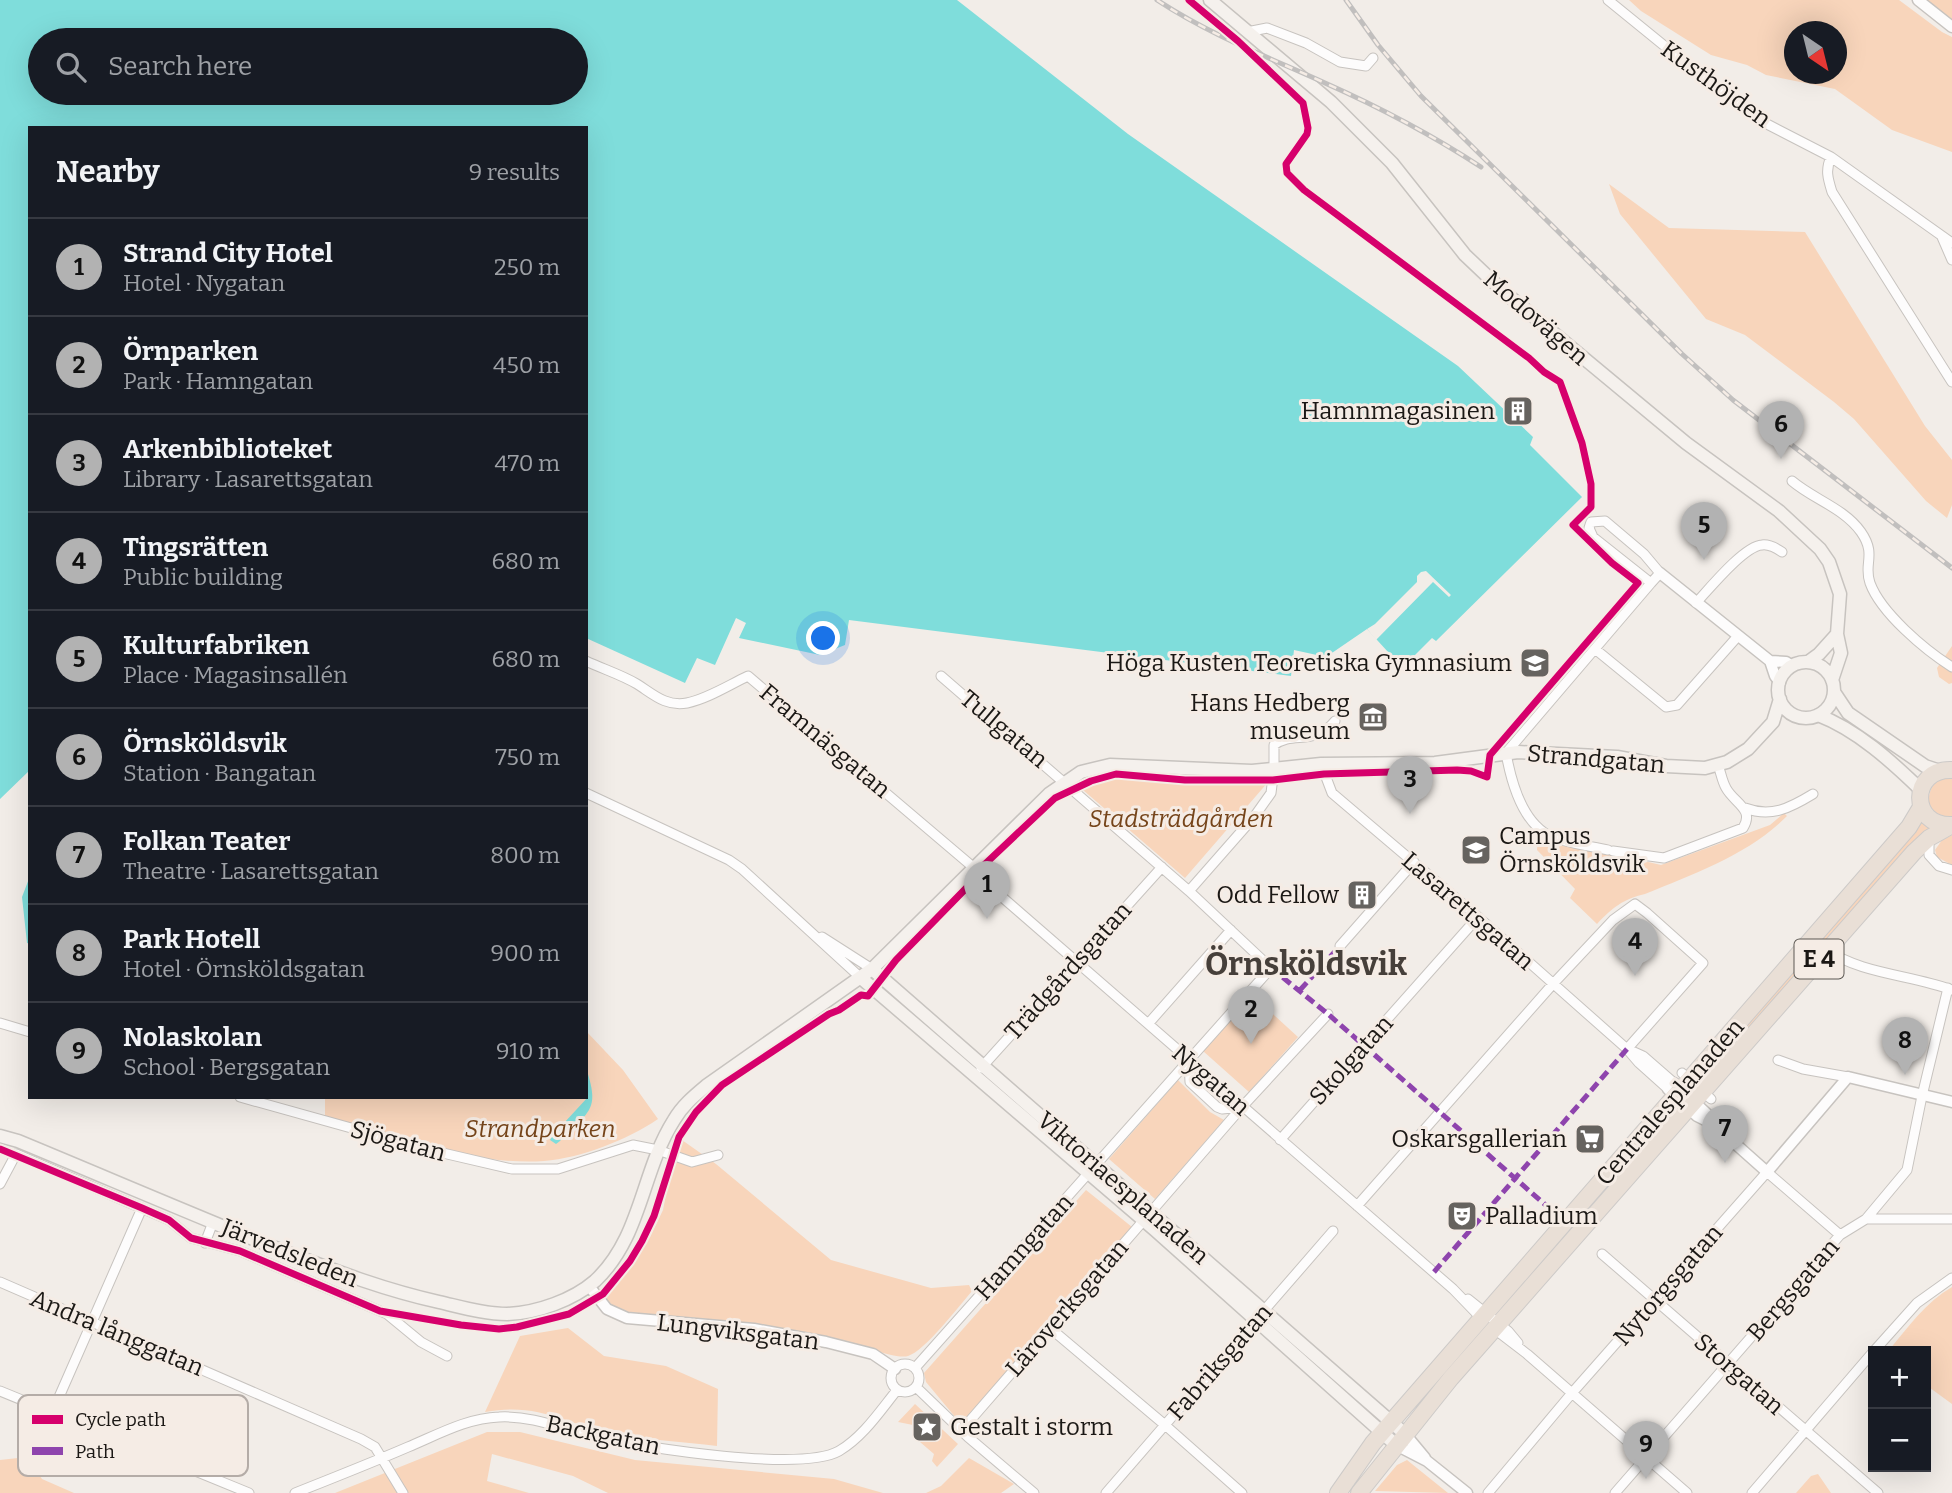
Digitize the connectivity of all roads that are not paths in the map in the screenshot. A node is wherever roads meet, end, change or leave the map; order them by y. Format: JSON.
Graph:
{"nodes":[{"id":1,"x":1210,"y":0,"type":"edge"},
{"id":2,"x":1608,"y":0,"type":"edge"},
{"id":3,"x":1918,"y":0,"type":"edge"},
{"id":4,"x":1952,"y":27,"type":"edge"},
{"id":5,"x":1247,"y":32,"type":"junction"},
{"id":6,"x":1373,"y":58,"type":"dead end"},
{"id":7,"x":1831,"y":157,"type":"junction"},
{"id":8,"x":1942,"y":237,"type":"junction"},
{"id":9,"x":1952,"y":243,"type":"edge"},
{"id":10,"x":1952,"y":260,"type":"edge"},
{"id":11,"x":1952,"y":382,"type":"edge"},
{"id":12,"x":1792,"y":481,"type":"dead end"},
{"id":13,"x":1782,"y":552,"type":"dead end"},
{"id":14,"x":1660,"y":573,"type":"junction"},
{"id":15,"x":1651,"y":583,"type":"junction"},
{"id":16,"x":1696,"y":603,"type":"junction"},
{"id":17,"x":1838,"y":634,"type":"junction"},
{"id":18,"x":1738,"y":636,"type":"junction"},
{"id":19,"x":1595,"y":649,"type":"junction"},
{"id":20,"x":1770,"y":662,"type":"junction"},
{"id":21,"x":1808,"y":662,"type":"junction"},
{"id":22,"x":588,"y":663,"type":"edge"},
{"id":23,"x":1792,"y":666,"type":"junction"},
{"id":24,"x":1952,"y":667,"type":"edge"},
{"id":25,"x":941,"y":676,"type":"dead end"},
{"id":26,"x":1780,"y":682,"type":"junction"},
{"id":27,"x":1833,"y":686,"type":"junction"},
{"id":28,"x":1780,"y":699,"type":"junction"},
{"id":29,"x":1818,"y":715,"type":"junction"},
{"id":30,"x":1800,"y":717,"type":"junction"},
{"id":31,"x":1335,"y":721,"type":"dead end"},
{"id":32,"x":1773,"y":722,"type":"junction"},
{"id":33,"x":1506,"y":753,"type":"junction"},
{"id":34,"x":1321,"y":764,"type":"junction"},
{"id":35,"x":1718,"y":765,"type":"junction"},
{"id":36,"x":1274,"y":769,"type":"junction"},
{"id":37,"x":1946,"y":770,"type":"edge"},
{"id":38,"x":1070,"y":786,"type":"junction"},
{"id":39,"x":1921,"y":790,"type":"junction"},
{"id":40,"x":588,"y":794,"type":"edge"},
{"id":41,"x":1813,"y":794,"type":"dead end"},
{"id":42,"x":1921,"y":807,"type":"junction"},
{"id":43,"x":1745,"y":808,"type":"junction"},
{"id":44,"x":1952,"y":825,"type":"edge"},
{"id":45,"x":1929,"y":838,"type":"junction"},
{"id":46,"x":1414,"y":862,"type":"junction"},
{"id":47,"x":1162,"y":867,"type":"junction"},
{"id":48,"x":972,"y":869,"type":"junction"},
{"id":49,"x":1952,"y":870,"type":"edge"},
{"id":50,"x":1189,"y":891,"type":"junction"},
{"id":51,"x":1478,"y":917,"type":"junction"},
{"id":52,"x":809,"y":928,"type":"junction"},
{"id":53,"x":1231,"y":930,"type":"junction"},
{"id":54,"x":1340,"y":946,"type":"dead end"},
{"id":55,"x":1827,"y":950,"type":"junction"},
{"id":56,"x":1077,"y":960,"type":"junction"},
{"id":57,"x":872,"y":969,"type":"junction"},
{"id":58,"x":861,"y":978,"type":"junction"},
{"id":59,"x":1552,"y":985,"type":"junction"},
{"id":60,"x":1950,"y":989,"type":"edge"},
{"id":61,"x":1328,"y":1014,"type":"dead end"},
{"id":62,"x":0,"y":1023,"type":"edge"},
{"id":63,"x":1148,"y":1024,"type":"junction"},
{"id":64,"x":28,"y":1031,"type":"edge"},
{"id":65,"x":1627,"y":1049,"type":"junction"},
{"id":66,"x":1778,"y":1060,"type":"dead end"},
{"id":67,"x":1189,"y":1061,"type":"junction"},
{"id":68,"x":979,"y":1071,"type":"junction"},
{"id":69,"x":1848,"y":1077,"type":"junction"},
{"id":70,"x":1679,"y":1085,"type":"junction"},
{"id":71,"x":1922,"y":1096,"type":"junction"},
{"id":72,"x":247,"y":1099,"type":"edge"},
{"id":73,"x":1699,"y":1101,"type":"junction"},
{"id":74,"x":1952,"y":1102,"type":"edge"},
{"id":75,"x":1242,"y":1107,"type":"junction"},
{"id":76,"x":0,"y":1136,"type":"edge"},
{"id":77,"x":1280,"y":1140,"type":"junction"},
{"id":78,"x":658,"y":1150,"type":"junction"},
{"id":79,"x":718,"y":1155,"type":"dead end"},
{"id":80,"x":1092,"y":1170,"type":"junction"},
{"id":81,"x":1767,"y":1172,"type":"junction"},
{"id":82,"x":0,"y":1184,"type":"edge"},
{"id":83,"x":1357,"y":1206,"type":"junction"},
{"id":84,"x":142,"y":1208,"type":"junction"},
{"id":85,"x":1149,"y":1216,"type":"junction"},
{"id":86,"x":1866,"y":1219,"type":"junction"},
{"id":87,"x":1952,"y":1219,"type":"edge"},
{"id":88,"x":213,"y":1222,"type":"junction"},
{"id":89,"x":1333,"y":1231,"type":"dead end"},
{"id":90,"x":1840,"y":1235,"type":"junction"},
{"id":91,"x":205,"y":1243,"type":"junction"},
{"id":92,"x":1602,"y":1254,"type":"dead end"},
{"id":93,"x":1952,"y":1278,"type":"edge"},
{"id":94,"x":0,"y":1282,"type":"edge"},
{"id":95,"x":589,"y":1286,"type":"junction"},
{"id":96,"x":1654,"y":1301,"type":"junction"},
{"id":97,"x":1261,"y":1315,"type":"junction"},
{"id":98,"x":91,"y":1321,"type":"junction"},
{"id":99,"x":1490,"y":1321,"type":"junction"},
{"id":100,"x":1050,"y":1328,"type":"junction"},
{"id":101,"x":1878,"y":1346,"type":"edge"},
{"id":102,"x":447,"y":1356,"type":"dead end"},
{"id":103,"x":1868,"y":1357,"type":"edge"},
{"id":104,"x":1728,"y":1364,"type":"junction"},
{"id":105,"x":915,"y":1368,"type":"junction"},
{"id":106,"x":895,"y":1369,"type":"junction"},
{"id":107,"x":916,"y":1387,"type":"junction"},
{"id":108,"x":897,"y":1390,"type":"junction"},
{"id":109,"x":0,"y":1391,"type":"edge"},
{"id":110,"x":1572,"y":1393,"type":"junction"},
{"id":111,"x":60,"y":1395,"type":"edge"},
{"id":112,"x":18,"y":1399,"type":"edge"},
{"id":113,"x":1165,"y":1424,"type":"junction"},
{"id":114,"x":1387,"y":1427,"type":"junction"},
{"id":115,"x":961,"y":1431,"type":"junction"},
{"id":116,"x":1805,"y":1431,"type":"junction"},
{"id":117,"x":1401,"y":1440,"type":"junction"},
{"id":118,"x":381,"y":1458,"type":"junction"},
{"id":119,"x":1646,"y":1458,"type":"junction"},
{"id":120,"x":207,"y":1476,"type":"edge"},
{"id":121,"x":249,"y":1493,"type":"edge"},
{"id":122,"x":295,"y":1493,"type":"edge"},
{"id":123,"x":402,"y":1493,"type":"edge"},
{"id":124,"x":1034,"y":1493,"type":"edge"},
{"id":125,"x":1106,"y":1493,"type":"edge"},
{"id":126,"x":1242,"y":1493,"type":"edge"},
{"id":127,"x":1338,"y":1493,"type":"edge"},
{"id":128,"x":1359,"y":1493,"type":"edge"},
{"id":129,"x":1467,"y":1493,"type":"edge"},
{"id":130,"x":1488,"y":1493,"type":"edge"},
{"id":131,"x":1615,"y":1493,"type":"edge"},
{"id":132,"x":1688,"y":1493,"type":"edge"},
{"id":133,"x":1752,"y":1493,"type":"edge"},
{"id":134,"x":1878,"y":1493,"type":"edge"}],
"edges":[{"from":1,"to":5,"type":"main road","name":"Modovägen"},
{"from":2,"to":7,"type":"street","name":"Kusthöjden"},
{"from":3,"to":4,"type":"street"},
{"from":5,"to":6,"type":"street"},
{"from":5,"to":17,"type":"main road","name":"Modovägen"},
{"from":7,"to":8,"type":"street","name":"Kusthöjden"},
{"from":7,"to":11,"type":"street"},
{"from":8,"to":9,"type":"street","name":"Kusthöjden"},
{"from":8,"to":10,"type":"street"},
{"from":12,"to":24,"type":"street"},
{"from":13,"to":16,"type":"street"},
{"from":14,"to":15,"type":"street"},
{"from":14,"to":15,"type":"street"},
{"from":14,"to":16,"type":"street"},
{"from":15,"to":19,"type":"street"},
{"from":16,"to":18,"type":"street"},
{"from":17,"to":21,"type":"main road"},
{"from":17,"to":27,"type":"main road","name":"Modovägen"},
{"from":18,"to":19,"type":"street"},
{"from":18,"to":20,"type":"street"},
{"from":19,"to":33,"type":"street"},
{"from":20,"to":23,"type":"street"},
{"from":20,"to":26,"type":"street"},
{"from":21,"to":23,"type":"main road"},
{"from":21,"to":27,"type":"main road"},
{"from":22,"to":48,"type":"street","name":"Framnäsgatan"},
{"from":23,"to":26,"type":"main road"},
{"from":25,"to":38,"type":"street","name":"Tullgatan"},
{"from":26,"to":28,"type":"main road"},
{"from":27,"to":29,"type":"main road"},
{"from":27,"to":37,"type":"main road"},
{"from":28,"to":30,"type":"main road"},
{"from":28,"to":32,"type":"main road","name":"Strandgatan"},
{"from":29,"to":30,"type":"main road"},
{"from":29,"to":39,"type":"main road"},
{"from":30,"to":32,"type":"main road"},
{"from":31,"to":36,"type":"street"},
{"from":32,"to":35,"type":"main road","name":"Strandgatan"},
{"from":33,"to":34,"type":"main road","name":"Strandgatan"},
{"from":33,"to":35,"type":"main road","name":"Strandgatan"},
{"from":33,"to":43,"type":"street"},
{"from":34,"to":36,"type":"main road","name":"Strandgatan"},
{"from":34,"to":46,"type":"street","name":"Lasarettsgatan"},
{"from":35,"to":43,"type":"street"},
{"from":36,"to":38,"type":"main road","name":"Strandgatan"},
{"from":36,"to":50,"type":"street"},
{"from":37,"to":39,"type":"highway"},
{"from":38,"to":47,"type":"street"},
{"from":38,"to":48,"type":"main road","name":"Strandgatan"},
{"from":39,"to":42,"type":"highway"},
{"from":40,"to":52,"type":"street","name":"Viktoriaesplanaden"},
{"from":41,"to":43,"type":"street"},
{"from":42,"to":44,"type":"highway","number":"E 4"},
{"from":42,"to":70,"type":"highway","name":"Centralesplanaden","number":"E 4"},
{"from":44,"to":45,"type":"highway","name":"Centralesplanaden","number":"E 4"},
{"from":45,"to":49,"type":"street"},
{"from":45,"to":55,"type":"highway","name":"Centralesplanaden","number":"E 4"},
{"from":46,"to":51,"type":"street","name":"Lasarettsgatan"},
{"from":46,"to":54,"type":"street"},
{"from":47,"to":50,"type":"street"},
{"from":47,"to":56,"type":"street","name":"Trädgårdsgatan"},
{"from":48,"to":56,"type":"street","name":"Nygatan"},
{"from":48,"to":57,"type":"main road","name":"Strandgatan"},
{"from":50,"to":53,"type":"street"},
{"from":51,"to":59,"type":"street","name":"Lasarettsgatan"},
{"from":51,"to":77,"type":"street","name":"Skolgatan"},
{"from":52,"to":57,"type":"street","name":"Viktoriaesplanaden"},
{"from":52,"to":58,"type":"street","name":"Viktoriaesplanaden"},
{"from":53,"to":63,"type":"street"},
{"from":53,"to":67,"type":"street","name":"Hamngatan"},
{"from":55,"to":60,"type":"street"},
{"from":55,"to":73,"type":"highway","name":"Centralesplanaden","number":"E 4"},
{"from":56,"to":63,"type":"street","name":"Nygatan"},
{"from":56,"to":68,"type":"street","name":"Trädgårdsgatan"},
{"from":57,"to":58,"type":"main road","name":"Strandgatan"},
{"from":57,"to":68,"type":"main road","name":"Viktoriaesplanaden"},
{"from":58,"to":68,"type":"main road","name":"Viktoriaesplanaden"},
{"from":58,"to":78,"type":"main road","name":"Strandgatan"},
{"from":59,"to":65,"type":"street","name":"Lasarettsgatan"},
{"from":59,"to":65,"type":"street"},
{"from":59,"to":83,"type":"street"},
{"from":60,"to":71,"type":"street","name":"Bergsgatan"},
{"from":61,"to":75,"type":"street","name":"Läroverksgatan"},
{"from":62,"to":64,"type":"street"},
{"from":63,"to":67,"type":"street","name":"Nygatan"},
{"from":65,"to":70,"type":"street","name":"Lasarettsgatan"},
{"from":66,"to":69,"type":"street"},
{"from":67,"to":75,"type":"street","name":"Nygatan"},
{"from":67,"to":75,"type":"street"},
{"from":67,"to":80,"type":"street","name":"Hamngatan"},
{"from":68,"to":80,"type":"main road","name":"Viktoriaesplanaden"},
{"from":69,"to":71,"type":"street"},
{"from":69,"to":81,"type":"street","name":"Nytorgsgatan"},
{"from":70,"to":73,"type":"street","name":"Lasarettsgatan"},
{"from":70,"to":99,"type":"highway","name":"Centralesplanaden","number":"E 4"},
{"from":71,"to":74,"type":"street"},
{"from":71,"to":86,"type":"street","name":"Bergsgatan"},
{"from":72,"to":78,"type":"street","name":"Sjögatan"},
{"from":73,"to":81,"type":"street","name":"Lasarettsgatan"},
{"from":73,"to":99,"type":"highway","name":"Centralesplanaden","number":"E 4"},
{"from":75,"to":77,"type":"street","name":"Nygatan"},
{"from":75,"to":85,"type":"street","name":"Läroverksgatan"},
{"from":76,"to":88,"type":"main road","name":"Järvedsleden"},
{"from":77,"to":83,"type":"street","name":"Nygatan"},
{"from":78,"to":79,"type":"street","name":"Sjögatan"},
{"from":78,"to":95,"type":"main road","name":"Strandgatan"},
{"from":80,"to":85,"type":"main road","name":"Viktoriaesplanaden"},
{"from":80,"to":105,"type":"street","name":"Hamngatan"},
{"from":81,"to":90,"type":"street","name":"Lasarettsgatan"},
{"from":81,"to":96,"type":"street","name":"Nytorgsgatan"},
{"from":82,"to":84,"type":"street"},
{"from":83,"to":99,"type":"street","name":"Nygatan"},
{"from":84,"to":91,"type":"street"},
{"from":84,"to":98,"type":"street"},
{"from":85,"to":97,"type":"main road","name":"Viktoriaesplanaden"},
{"from":85,"to":100,"type":"street","name":"Läroverksgatan"},
{"from":86,"to":87,"type":"street"},
{"from":86,"to":90,"type":"street","name":"Bergsgatan"},
{"from":88,"to":91,"type":"street"},
{"from":88,"to":95,"type":"main road","name":"Järvedsleden"},
{"from":89,"to":97,"type":"street","name":"Fabriksgatan"},
{"from":90,"to":104,"type":"street","name":"Bergsgatan"},
{"from":91,"to":102,"type":"street"},
{"from":92,"to":96,"type":"street","name":"Storgatan"},
{"from":93,"to":101,"type":"street"},
{"from":94,"to":98,"type":"street","name":"Andra långgatan"},
{"from":95,"to":106,"type":"street","name":"Lungviksgatan"},
{"from":96,"to":104,"type":"street","name":"Storgatan"},
{"from":96,"to":110,"type":"street","name":"Nytorgsgatan"},
{"from":97,"to":113,"type":"street","name":"Fabriksgatan"},
{"from":97,"to":114,"type":"main road","name":"Viktoriaesplanaden"},
{"from":98,"to":111,"type":"street"},
{"from":98,"to":118,"type":"street","name":"Andra långgatan"},
{"from":99,"to":110,"type":"street","name":"Nygatan"},
{"from":99,"to":114,"type":"highway","name":"Centralesplanaden","number":"E 4"},
{"from":99,"to":117,"type":"highway","name":"Centralesplanaden","number":"E 4"},
{"from":100,"to":113,"type":"street"},
{"from":100,"to":115,"type":"street","name":"Läroverksgatan"},
{"from":103,"to":116,"type":"street"},
{"from":104,"to":116,"type":"street","name":"Storgatan"},
{"from":104,"to":119,"type":"street","name":"Bergsgatan"},
{"from":105,"to":106,"type":"street"},
{"from":105,"to":107,"type":"street"},
{"from":106,"to":108,"type":"street"},
{"from":107,"to":108,"type":"street"},
{"from":107,"to":115,"type":"street"},
{"from":108,"to":118,"type":"street","name":"Backgatan"},
{"from":109,"to":112,"type":"street"},
{"from":110,"to":119,"type":"street","name":"Nygatan"},
{"from":110,"to":130,"type":"street","name":"Nytorgsgatan"},
{"from":113,"to":125,"type":"street","name":"Fabriksgatan"},
{"from":113,"to":126,"type":"street"},
{"from":114,"to":117,"type":"main road","name":"Viktoriaesplanaden"},
{"from":114,"to":127,"type":"highway","name":"Centralesplanaden","number":"E 4"},
{"from":115,"to":124,"type":"street"},
{"from":116,"to":133,"type":"street"},
{"from":116,"to":134,"type":"street","name":"Storgatan"},
{"from":117,"to":128,"type":"highway","name":"Centralesplanaden","number":"E 4"},
{"from":117,"to":129,"type":"street","name":"Viktoriaesplanaden"},
{"from":118,"to":122,"type":"street","name":"Backgatan"},
{"from":118,"to":123,"type":"street","name":"Andra långgatan"},
{"from":119,"to":131,"type":"street","name":"Bergsgatan"},
{"from":119,"to":132,"type":"street","name":"Nygatan"},
{"from":120,"to":121,"type":"street"}]}
